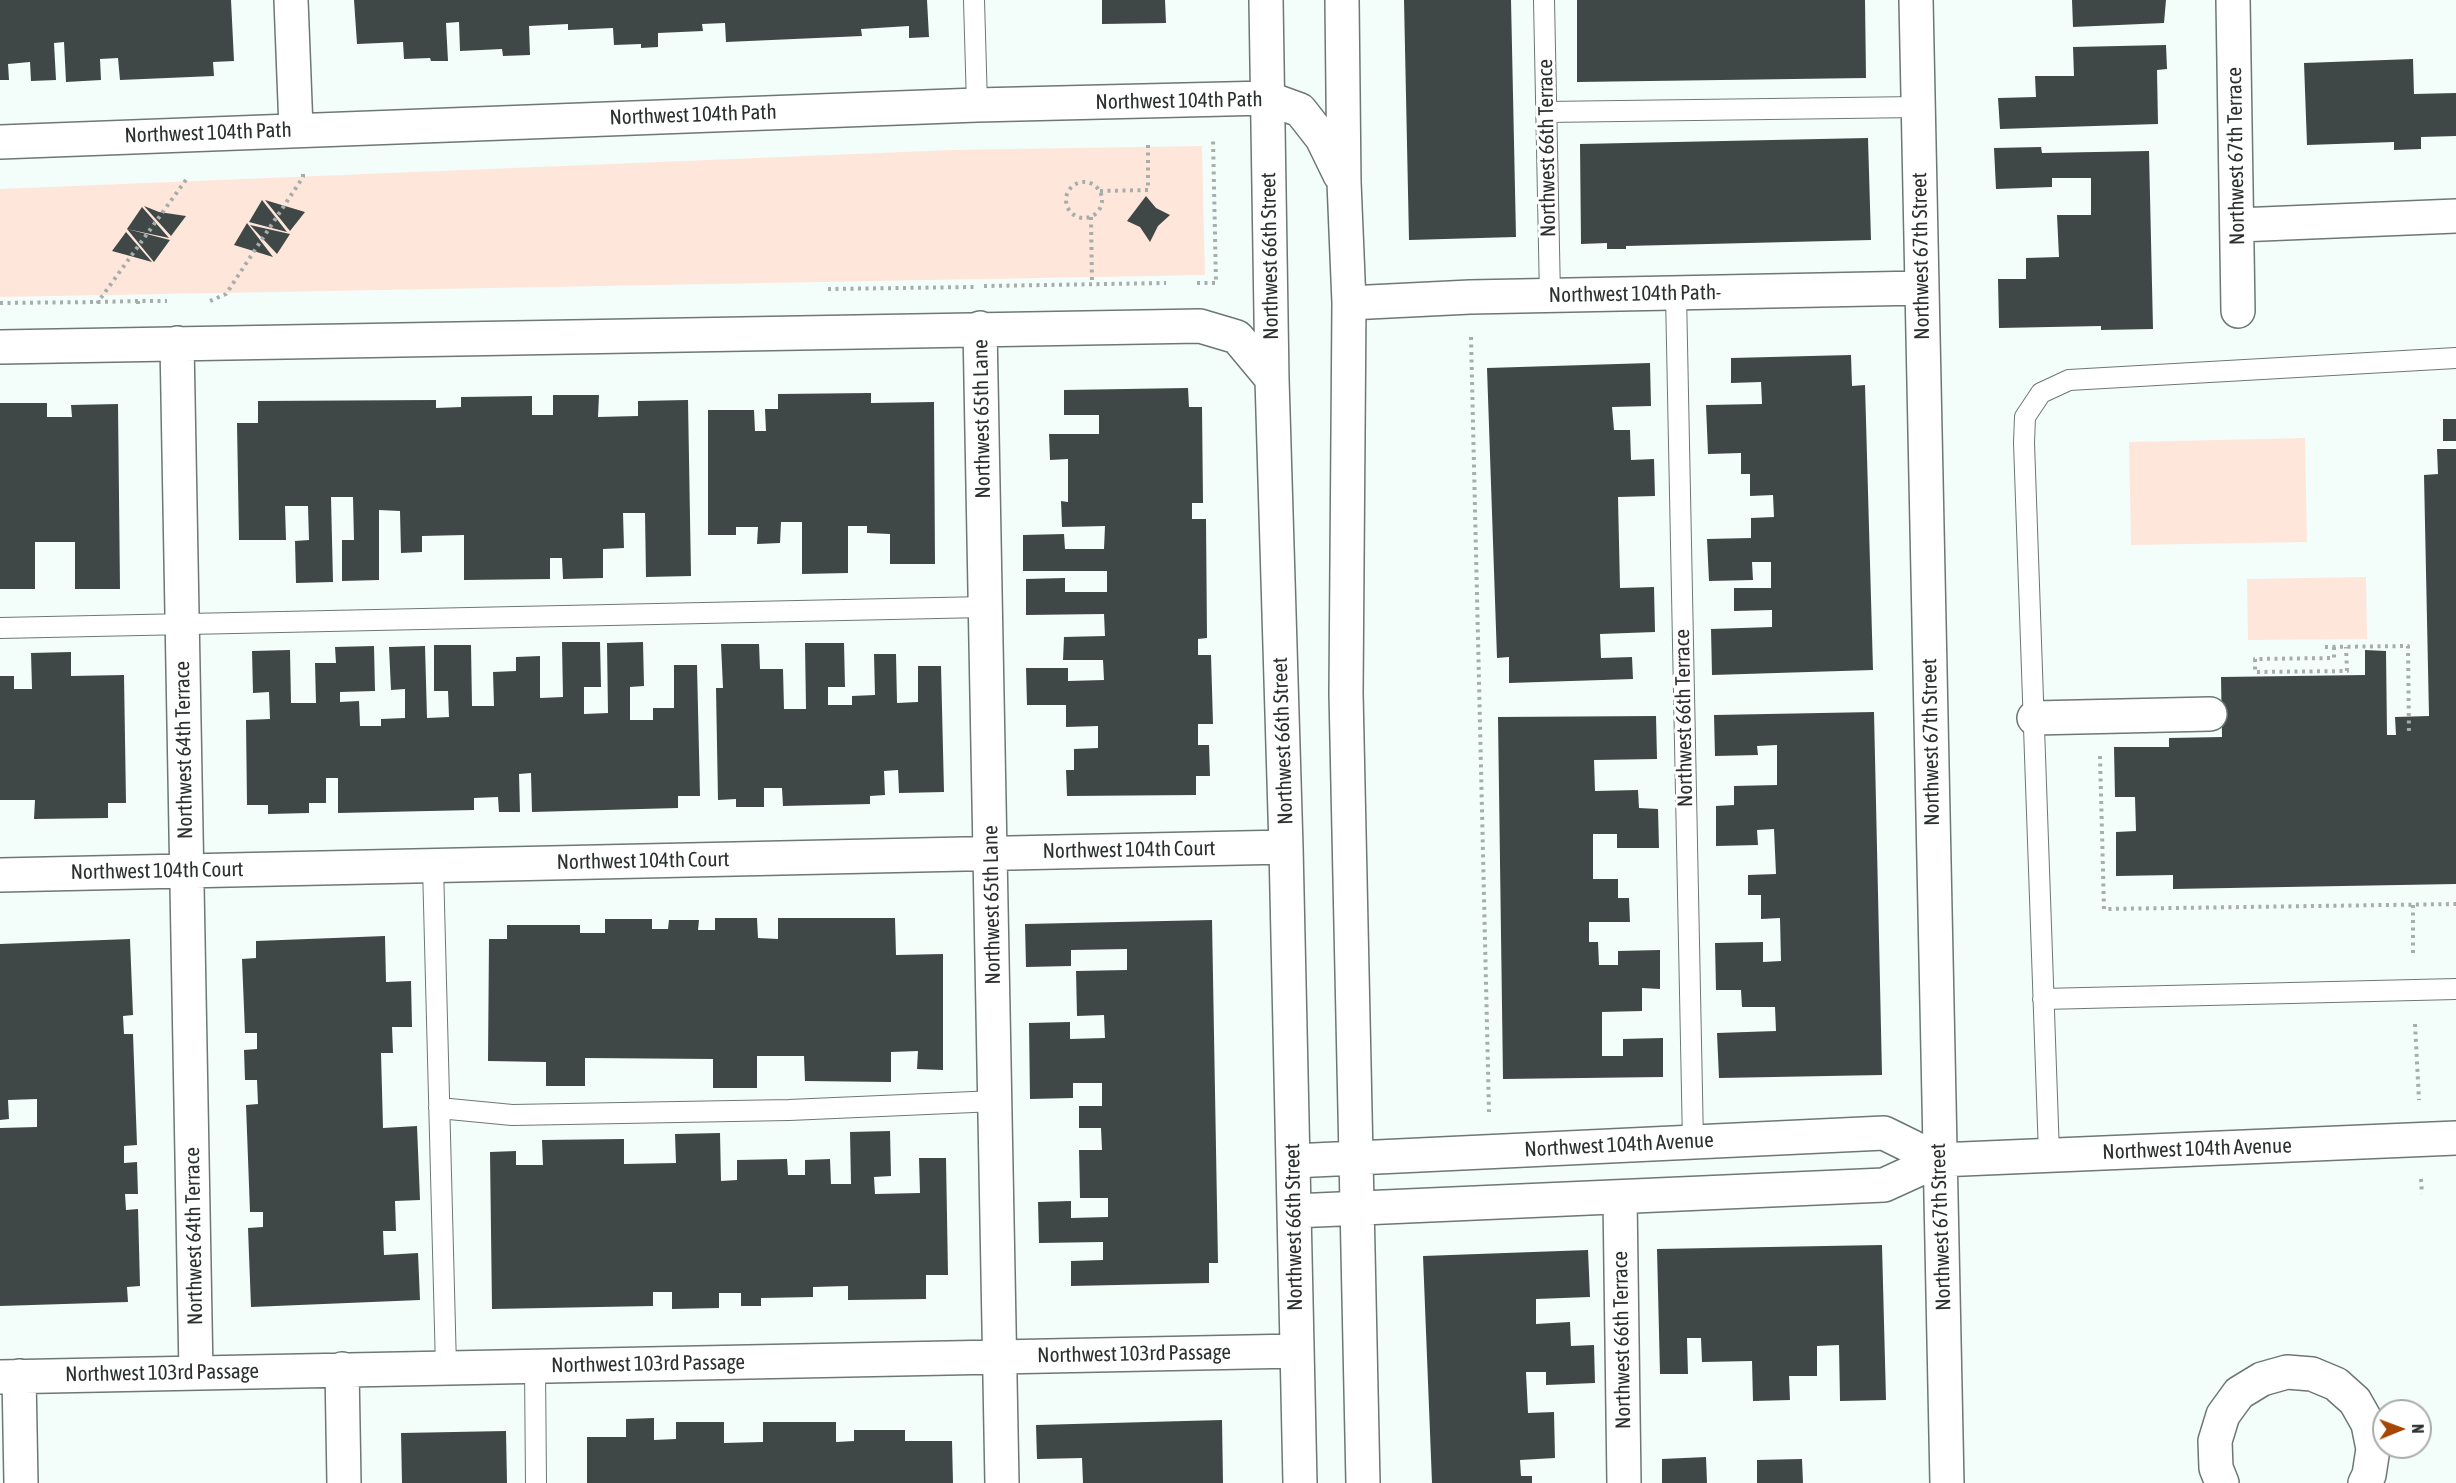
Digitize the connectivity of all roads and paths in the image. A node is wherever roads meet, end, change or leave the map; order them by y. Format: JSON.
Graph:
{"nodes":[{"id":1,"x":291,"y":0,"type":"edge"},
{"id":2,"x":974,"y":0,"type":"edge"},
{"id":3,"x":1266,"y":0,"type":"edge"},
{"id":4,"x":1342,"y":0,"type":"edge"},
{"id":5,"x":1544,"y":0,"type":"edge"},
{"id":6,"x":1916,"y":0,"type":"edge"},
{"id":7,"x":2233,"y":0,"type":"edge"},
{"id":8,"x":1268,"y":98,"type":"junction"},
{"id":9,"x":977,"y":105,"type":"junction"},
{"id":10,"x":1918,"y":106,"type":"junction"},
{"id":11,"x":1546,"y":112,"type":"junction"},
{"id":12,"x":296,"y":129,"type":"junction"},
{"id":13,"x":1202,"y":137,"type":"dead end"},
{"id":14,"x":1159,"y":139,"type":"dead end"},
{"id":15,"x":0,"y":142,"type":"edge"},
{"id":16,"x":303,"y":170,"type":"dead end"},
{"id":17,"x":188,"y":177,"type":"dead end"},
{"id":18,"x":1344,"y":182,"type":"junction"},
{"id":19,"x":1100,"y":191,"type":"junction"},
{"id":20,"x":2456,"y":216,"type":"edge"},
{"id":21,"x":1090,"y":217,"type":"junction"},
{"id":22,"x":2238,"y":225,"type":"junction"},
{"id":23,"x":1171,"y":283,"type":"dead end"},
{"id":24,"x":1194,"y":283,"type":"dead end"},
{"id":25,"x":1092,"y":284,"type":"junction"},
{"id":26,"x":1921,"y":288,"type":"junction"},
{"id":27,"x":1676,"y":294,"type":"junction"},
{"id":28,"x":1550,"y":296,"type":"junction"},
{"id":29,"x":1470,"y":297,"type":"junction"},
{"id":30,"x":138,"y":301,"type":"junction"},
{"id":31,"x":170,"y":301,"type":"dead end"},
{"id":32,"x":202,"y":301,"type":"dead end"},
{"id":33,"x":98,"y":302,"type":"junction"},
{"id":34,"x":0,"y":303,"type":"edge"},
{"id":35,"x":1349,"y":303,"type":"junction"},
{"id":36,"x":2238,"y":311,"type":"dead end"},
{"id":37,"x":1093,"y":327,"type":"junction"},
{"id":38,"x":980,"y":328,"type":"junction"},
{"id":39,"x":177,"y":343,"type":"junction"},
{"id":40,"x":139,"y":345,"type":"junction"},
{"id":41,"x":0,"y":347,"type":"edge"},
{"id":42,"x":2456,"y":358,"type":"edge"},
{"id":43,"x":1272,"y":379,"type":"junction"},
{"id":44,"x":985,"y":607,"type":"junction"},
{"id":45,"x":182,"y":624,"type":"junction"},
{"id":46,"x":0,"y":628,"type":"edge"},
{"id":47,"x":2325,"y":647,"type":"dead end"},
{"id":48,"x":2334,"y":647,"type":"junction"},
{"id":49,"x":2346,"y":647,"type":"junction"},
{"id":50,"x":2210,"y":714,"type":"dead end"},
{"id":51,"x":2034,"y":718,"type":"junction"},
{"id":52,"x":2409,"y":735,"type":"dead end"},
{"id":53,"x":2099,"y":749,"type":"dead end"},
{"id":54,"x":1286,"y":847,"type":"junction"},
{"id":55,"x":991,"y":853,"type":"junction"},
{"id":56,"x":433,"y":866,"type":"junction"},
{"id":57,"x":187,"y":871,"type":"junction"},
{"id":58,"x":0,"y":875,"type":"edge"},
{"id":59,"x":2456,"y":904,"type":"edge"},
{"id":60,"x":2413,"y":905,"type":"junction"},
{"id":61,"x":2456,"y":989,"type":"edge"},
{"id":62,"x":2414,"y":990,"type":"junction"},
{"id":63,"x":2043,"y":999,"type":"junction"},
{"id":64,"x":996,"y":1101,"type":"junction"},
{"id":65,"x":439,"y":1108,"type":"junction"},
{"id":66,"x":2456,"y":1138,"type":"edge"},
{"id":67,"x":2420,"y":1140,"type":"junction"},
{"id":68,"x":1693,"y":1142,"type":"junction"},
{"id":69,"x":1490,"y":1152,"type":"junction"},
{"id":70,"x":2049,"y":1154,"type":"junction"},
{"id":71,"x":1356,"y":1158,"type":"junction"},
{"id":72,"x":1939,"y":1160,"type":"junction"},
{"id":73,"x":1293,"y":1161,"type":"junction"},
{"id":74,"x":2421,"y":1194,"type":"dead end"},
{"id":75,"x":1620,"y":1197,"type":"junction"},
{"id":76,"x":1356,"y":1209,"type":"junction"},
{"id":77,"x":1294,"y":1211,"type":"junction"},
{"id":78,"x":1297,"y":1351,"type":"junction"},
{"id":79,"x":999,"y":1356,"type":"junction"},
{"id":80,"x":535,"y":1366,"type":"junction"},
{"id":81,"x":446,"y":1368,"type":"junction"},
{"id":82,"x":342,"y":1369,"type":"junction"},
{"id":83,"x":196,"y":1372,"type":"junction"},
{"id":84,"x":9,"y":1376,"type":"edge"},
{"id":85,"x":21,"y":1483,"type":"edge"},
{"id":86,"x":344,"y":1483,"type":"edge"},
{"id":87,"x":536,"y":1483,"type":"edge"},
{"id":88,"x":1002,"y":1483,"type":"edge"},
{"id":89,"x":1300,"y":1483,"type":"edge"},
{"id":90,"x":1363,"y":1483,"type":"edge"},
{"id":91,"x":1624,"y":1483,"type":"edge"},
{"id":92,"x":1947,"y":1483,"type":"edge"},
{"id":93,"x":2222,"y":1483,"type":"edge"},
{"id":94,"x":2365,"y":1483,"type":"edge"}],
"edges":[{"from":1,"to":12,"type":"street"},
{"from":2,"to":9,"type":"lane"},
{"from":3,"to":8,"type":"street","name":"Northwest 66th Street"},
{"from":4,"to":18,"type":"street"},
{"from":5,"to":11,"type":"lane","name":"Northwest 66th Terrace"},
{"from":6,"to":10,"type":"street","name":"Northwest 67th Street"},
{"from":7,"to":22,"type":"street","name":"Northwest 67th Terrace"},
{"from":8,"to":9,"type":"street","name":"Northwest 104th Path"},
{"from":8,"to":18,"type":"street","name":"Northwest 104th Path"},
{"from":8,"to":43,"type":"street","name":"Northwest 66th Street"},
{"from":9,"to":12,"type":"street","name":"Northwest 104th Path"},
{"from":10,"to":11,"type":"lane"},
{"from":10,"to":26,"type":"street","name":"Northwest 67th Street"},
{"from":11,"to":28,"type":"lane","name":"Northwest 66th Terrace"},
{"from":12,"to":15,"type":"street","name":"Northwest 104th Path"},
{"from":13,"to":24,"type":"path"},
{"from":14,"to":19,"type":"path"},
{"from":16,"to":32,"type":"path"},
{"from":17,"to":33,"type":"path"},
{"from":18,"to":35,"type":"street"},
{"from":19,"to":21,"type":"path"},
{"from":19,"to":21,"type":"path"},
{"from":20,"to":22,"type":"street"},
{"from":21,"to":25,"type":"path"},
{"from":22,"to":36,"type":"street","name":"Northwest 67th Terrace"},
{"from":23,"to":25,"type":"path"},
{"from":25,"to":37,"type":"path"},
{"from":26,"to":27,"type":"street","name":"Northwest 104th Path-"},
{"from":26,"to":72,"type":"street","name":"Northwest 67th Street"},
{"from":27,"to":28,"type":"street","name":"Northwest 104th Path-"},
{"from":27,"to":68,"type":"lane","name":"Northwest 66th Terrace"},
{"from":28,"to":29,"type":"street","name":"Northwest 104th Path-"},
{"from":29,"to":35,"type":"street","name":"Northwest 104th Path-"},
{"from":29,"to":69,"type":"path"},
{"from":30,"to":31,"type":"path"},
{"from":30,"to":33,"type":"path"},
{"from":30,"to":40,"type":"path"},
{"from":33,"to":34,"type":"path"},
{"from":35,"to":71,"type":"street"},
{"from":37,"to":38,"type":"street"},
{"from":37,"to":43,"type":"street"},
{"from":38,"to":39,"type":"street"},
{"from":38,"to":44,"type":"street","name":"Northwest 65th Lane"},
{"from":39,"to":40,"type":"street"},
{"from":39,"to":45,"type":"street","name":"Northwest 64th Terrace"},
{"from":40,"to":41,"type":"street"},
{"from":42,"to":51,"type":"lane"},
{"from":43,"to":54,"type":"street","name":"Northwest 66th Street"},
{"from":44,"to":45,"type":"lane"},
{"from":44,"to":55,"type":"street","name":"Northwest 65th Lane"},
{"from":45,"to":46,"type":"lane"},
{"from":45,"to":57,"type":"street","name":"Northwest 64th Terrace"},
{"from":47,"to":48,"type":"path"},
{"from":48,"to":49,"type":"path"},
{"from":48,"to":49,"type":"path"},
{"from":49,"to":52,"type":"path"},
{"from":50,"to":51,"type":"street"},
{"from":51,"to":63,"type":"lane"},
{"from":53,"to":60,"type":"path"},
{"from":54,"to":55,"type":"street","name":"Northwest 104th Court"},
{"from":54,"to":73,"type":"street","name":"Northwest 66th Street"},
{"from":55,"to":56,"type":"street","name":"Northwest 104th Court"},
{"from":55,"to":64,"type":"street","name":"Northwest 65th Lane"},
{"from":56,"to":57,"type":"street","name":"Northwest 104th Court"},
{"from":56,"to":65,"type":"lane"},
{"from":57,"to":58,"type":"street","name":"Northwest 104th Court"},
{"from":57,"to":83,"type":"street","name":"Northwest 64th Terrace"},
{"from":59,"to":60,"type":"path"},
{"from":60,"to":62,"type":"path"},
{"from":61,"to":62,"type":"lane"},
{"from":62,"to":63,"type":"lane"},
{"from":62,"to":67,"type":"path"},
{"from":63,"to":70,"type":"lane"},
{"from":64,"to":65,"type":"lane"},
{"from":64,"to":79,"type":"street","name":"Northwest 65th Lane"},
{"from":65,"to":81,"type":"lane"},
{"from":66,"to":67,"type":"street","name":"Northwest 104th Avenue"},
{"from":67,"to":70,"type":"street","name":"Northwest 104th Avenue"},
{"from":67,"to":74,"type":"path"},
{"from":68,"to":69,"type":"street","name":"Northwest 104th Avenue"},
{"from":68,"to":72,"type":"street","name":"Northwest 104th Avenue"},
{"from":69,"to":71,"type":"street","name":"Northwest 104th Avenue"},
{"from":70,"to":72,"type":"street","name":"Northwest 104th Avenue"},
{"from":71,"to":73,"type":"street","name":"Northwest 104th Avenue"},
{"from":71,"to":76,"type":"street"},
{"from":72,"to":75,"type":"street","name":"Northwest 104th Avenue"},
{"from":72,"to":92,"type":"street","name":"Northwest 67th Street"},
{"from":73,"to":77,"type":"street","name":"Northwest 66th Street"},
{"from":75,"to":76,"type":"street","name":"Northwest 104th Avenue"},
{"from":75,"to":91,"type":"street","name":"Northwest 66th Terrace"},
{"from":76,"to":77,"type":"street","name":"Northwest 104th Avenue"},
{"from":76,"to":90,"type":"street"},
{"from":77,"to":78,"type":"street","name":"Northwest 66th Street"},
{"from":78,"to":79,"type":"street","name":"Northwest 103rd Passage"},
{"from":78,"to":89,"type":"street","name":"Northwest 66th Street"},
{"from":79,"to":80,"type":"street","name":"Northwest 103rd Passage"},
{"from":79,"to":88,"type":"street","name":"Northwest 65th Lane"},
{"from":80,"to":81,"type":"street","name":"Northwest 103rd Passage"},
{"from":80,"to":87,"type":"lane"},
{"from":81,"to":82,"type":"street","name":"Northwest 103rd Passage"},
{"from":82,"to":83,"type":"street","name":"Northwest 103rd Passage"},
{"from":82,"to":86,"type":"street"},
{"from":83,"to":84,"type":"street","name":"Northwest 103rd Passage"},
{"from":84,"to":85,"type":"street"},
{"from":93,"to":94,"type":"street"}]}
